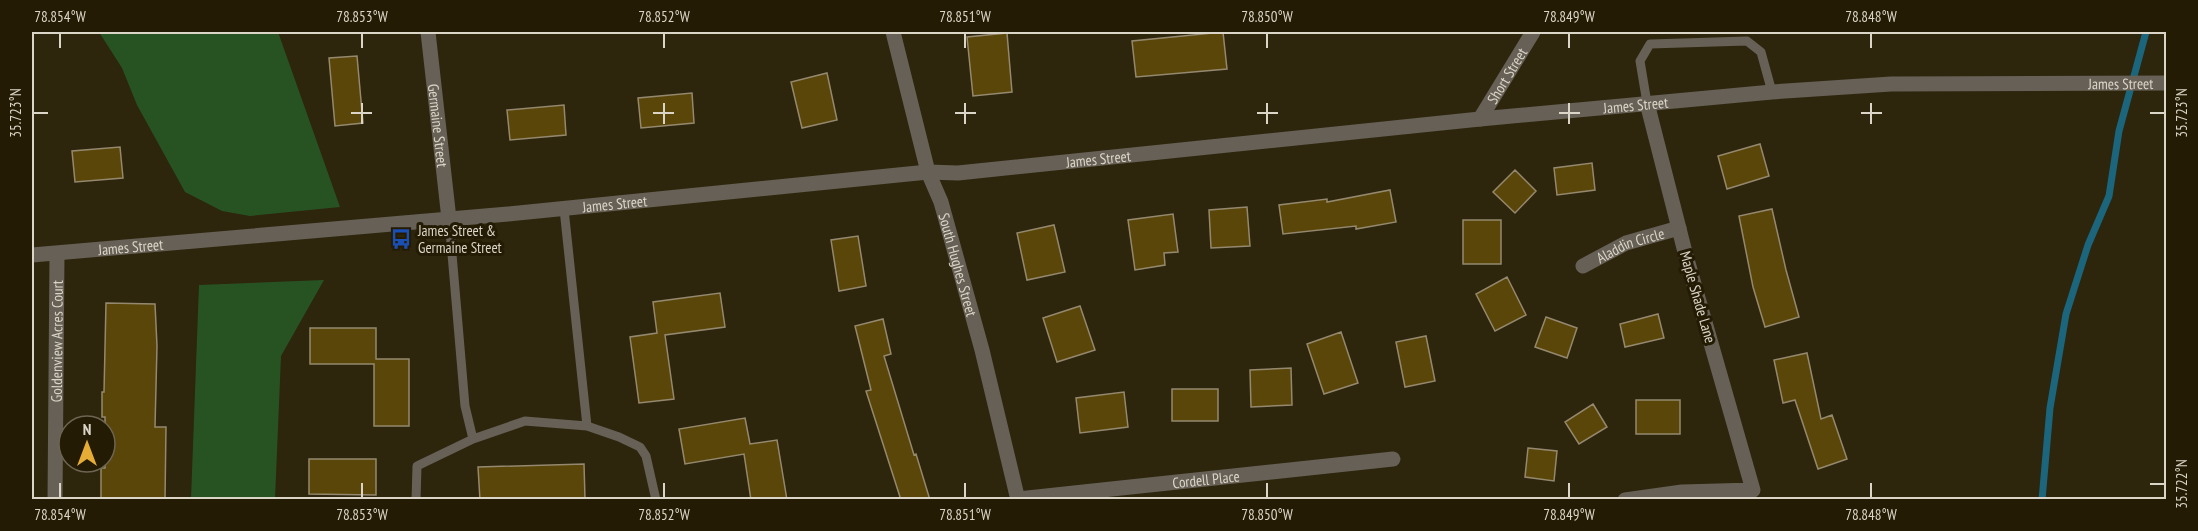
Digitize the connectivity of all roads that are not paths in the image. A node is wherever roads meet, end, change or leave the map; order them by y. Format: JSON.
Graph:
{"nodes":[{"id":1,"x":428,"y":32,"type":"edge"},
{"id":2,"x":893,"y":32,"type":"edge"},
{"id":3,"x":1533,"y":32,"type":"edge"},
{"id":4,"x":2166,"y":83,"type":"edge"},
{"id":5,"x":1772,"y":92,"type":"junction"},
{"id":6,"x":1647,"y":104,"type":"junction"},
{"id":7,"x":1480,"y":119,"type":"junction"},
{"id":8,"x":928,"y":172,"type":"junction"},
{"id":9,"x":564,"y":209,"type":"junction"},
{"id":10,"x":448,"y":219,"type":"junction"},
{"id":11,"x":1678,"y":228,"type":"junction"},
{"id":12,"x":57,"y":254,"type":"junction"},
{"id":13,"x":32,"y":255,"type":"edge"},
{"id":14,"x":1583,"y":266,"type":"dead end"},
{"id":15,"x":587,"y":426,"type":"junction"},
{"id":16,"x":473,"y":439,"type":"junction"},
{"id":17,"x":1393,"y":459,"type":"dead end"},
{"id":18,"x":1018,"y":499,"type":"edge"},
{"id":19,"x":55,"y":500,"type":"edge"},
{"id":20,"x":416,"y":500,"type":"edge"},
{"id":21,"x":656,"y":500,"type":"edge"},
{"id":22,"x":1625,"y":500,"type":"edge"}],
"edges":[{"from":1,"to":10,"type":"street","name":"Germaine Street"},
{"from":2,"to":8,"type":"street","name":"South Hughes Street"},
{"from":3,"to":7,"type":"street","name":"Short Street"},
{"from":4,"to":5,"type":"street","name":"James Street"},
{"from":5,"to":6,"type":"street","name":"James Street"},
{"from":5,"to":6,"type":"lane"},
{"from":6,"to":7,"type":"street","name":"James Street"},
{"from":6,"to":11,"type":"street","name":"Maple Shade Lane"},
{"from":7,"to":8,"type":"street","name":"James Street"},
{"from":8,"to":9,"type":"street","name":"James Street"},
{"from":8,"to":18,"type":"street","name":"South Hughes Street"},
{"from":9,"to":10,"type":"street","name":"James Street"},
{"from":9,"to":15,"type":"lane"},
{"from":10,"to":12,"type":"street","name":"James Street"},
{"from":10,"to":16,"type":"lane"},
{"from":11,"to":14,"type":"street","name":"Aladdin Circle"},
{"from":11,"to":22,"type":"street","name":"Maple Shade Lane"},
{"from":12,"to":13,"type":"street","name":"James Street"},
{"from":12,"to":19,"type":"street","name":"Goldenview Acres Court"},
{"from":15,"to":16,"type":"lane"},
{"from":15,"to":21,"type":"lane"},
{"from":16,"to":20,"type":"lane"},
{"from":17,"to":18,"type":"street","name":"Cordell Place"}]}
